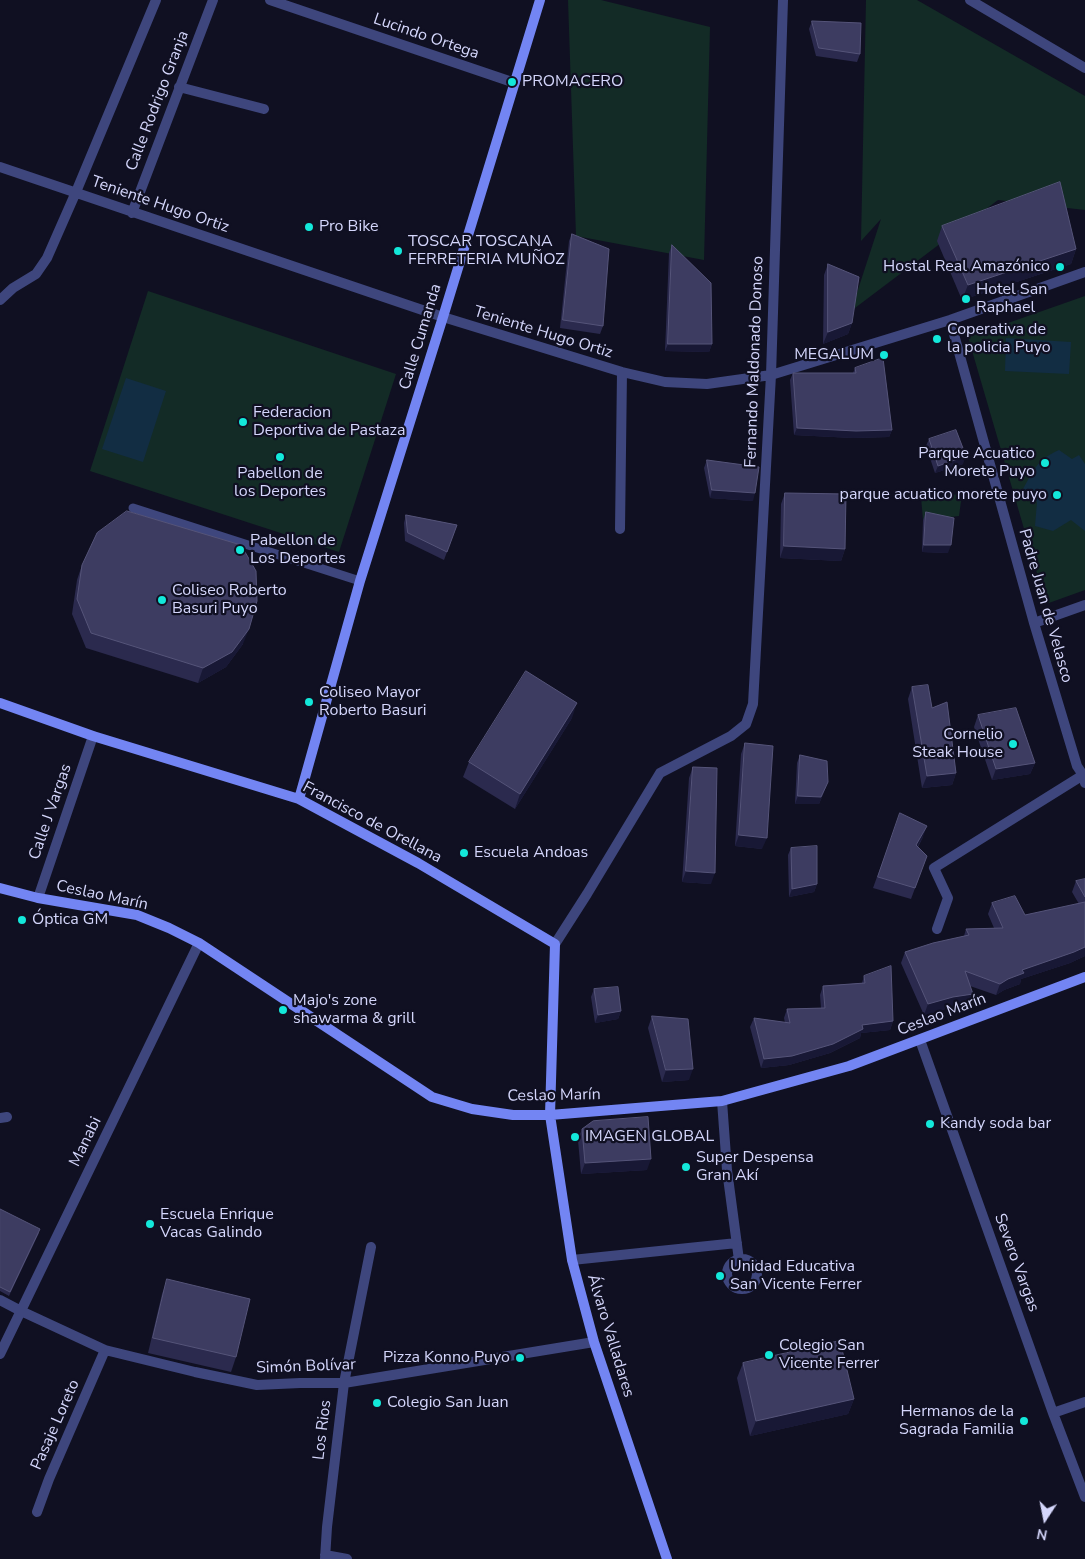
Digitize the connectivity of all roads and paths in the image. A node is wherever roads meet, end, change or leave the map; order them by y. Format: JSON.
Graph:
{"nodes":[{"id":1,"x":156,"y":0,"type":"edge"},
{"id":2,"x":213,"y":0,"type":"edge"},
{"id":3,"x":270,"y":0,"type":"edge"},
{"id":4,"x":540,"y":0,"type":"edge"},
{"id":5,"x":783,"y":0,"type":"edge"},
{"id":6,"x":970,"y":0,"type":"edge"},
{"id":7,"x":1085,"y":68,"type":"edge"},
{"id":8,"x":515,"y":83,"type":"junction"},
{"id":9,"x":180,"y":87,"type":"junction"},
{"id":10,"x":264,"y":109,"type":"dead end"},
{"id":11,"x":0,"y":167,"type":"edge"},
{"id":12,"x":76,"y":192,"type":"junction"},
{"id":13,"x":132,"y":213,"type":"junction"},
{"id":14,"x":1085,"y":272,"type":"edge"},
{"id":15,"x":0,"y":300,"type":"edge"},
{"id":16,"x":443,"y":317,"type":"junction"},
{"id":17,"x":950,"y":320,"type":"junction"},
{"id":18,"x":622,"y":372,"type":"junction"},
{"id":19,"x":771,"y":375,"type":"junction"},
{"id":20,"x":133,"y":508,"type":"dead end"},
{"id":21,"x":620,"y":529,"type":"dead end"},
{"id":22,"x":360,"y":581,"type":"junction"},
{"id":23,"x":1085,"y":605,"type":"edge"},
{"id":24,"x":1034,"y":623,"type":"junction"},
{"id":25,"x":0,"y":702,"type":"edge"},
{"id":26,"x":93,"y":736,"type":"junction"},
{"id":27,"x":1084,"y":778,"type":"edge"},
{"id":28,"x":299,"y":800,"type":"junction"},
{"id":29,"x":0,"y":888,"type":"edge"},
{"id":30,"x":38,"y":898,"type":"junction"},
{"id":31,"x":937,"y":929,"type":"dead end"},
{"id":32,"x":199,"y":943,"type":"junction"},
{"id":33,"x":555,"y":944,"type":"junction"},
{"id":34,"x":1085,"y":977,"type":"edge"},
{"id":35,"x":920,"y":1040,"type":"junction"},
{"id":36,"x":722,"y":1101,"type":"junction"},
{"id":37,"x":550,"y":1115,"type":"junction"},
{"id":38,"x":737,"y":1243,"type":"junction"},
{"id":39,"x":371,"y":1247,"type":"dead end"},
{"id":40,"x":572,"y":1260,"type":"junction"},
{"id":41,"x":739,"y":1260,"type":"dead end"},
{"id":42,"x":0,"y":1300,"type":"edge"},
{"id":43,"x":21,"y":1312,"type":"junction"},
{"id":44,"x":594,"y":1342,"type":"junction"},
{"id":45,"x":105,"y":1350,"type":"junction"},
{"id":46,"x":0,"y":1354,"type":"edge"},
{"id":47,"x":344,"y":1383,"type":"junction"},
{"id":48,"x":1085,"y":1402,"type":"edge"},
{"id":49,"x":1053,"y":1413,"type":"junction"},
{"id":50,"x":1085,"y":1497,"type":"edge"},
{"id":51,"x":37,"y":1512,"type":"dead end"},
{"id":52,"x":325,"y":1557,"type":"edge"},
{"id":53,"x":346,"y":1559,"type":"edge"},
{"id":54,"x":667,"y":1559,"type":"edge"}],
"edges":[{"from":1,"to":12,"type":"street"},
{"from":2,"to":9,"type":"street","name":"Calle Rodrigo Granja"},
{"from":3,"to":8,"type":"street","name":"Lucindo Ortega"},
{"from":4,"to":8,"type":"street","name":"Calle Cumanda"},
{"from":5,"to":19,"type":"street","name":"Fernando Maldonado Donoso"},
{"from":6,"to":7,"type":"street"},
{"from":8,"to":16,"type":"street","name":"Calle Cumanda"},
{"from":9,"to":10,"type":"street"},
{"from":9,"to":13,"type":"street","name":"Calle Rodrigo Granja"},
{"from":11,"to":12,"type":"street","name":"Teniente Hugo Ortiz"},
{"from":12,"to":13,"type":"street","name":"Teniente Hugo Ortiz"},
{"from":12,"to":15,"type":"street"},
{"from":13,"to":16,"type":"street","name":"Teniente Hugo Ortiz"},
{"from":14,"to":17,"type":"street","name":"Teniente Hugo Ortiz"},
{"from":16,"to":18,"type":"street","name":"Teniente Hugo Ortiz"},
{"from":16,"to":22,"type":"street","name":"Calle Cumanda"},
{"from":17,"to":19,"type":"street","name":"Teniente Hugo Ortiz"},
{"from":17,"to":24,"type":"street","name":"Padre Juan de Velasco"},
{"from":18,"to":19,"type":"street","name":"Teniente Hugo Ortiz"},
{"from":18,"to":21,"type":"street"},
{"from":19,"to":33,"type":"street","name":"Fernando Maldonado Donoso"},
{"from":20,"to":22,"type":"lane"},
{"from":22,"to":28,"type":"street","name":"Calle Cumanda"},
{"from":23,"to":24,"type":"street"},
{"from":24,"to":27,"type":"street","name":"Padre Juan de Velasco"},
{"from":25,"to":26,"type":"street","name":"Francisco de Orellana"},
{"from":26,"to":28,"type":"street","name":"Francisco de Orellana"},
{"from":26,"to":30,"type":"street","name":"Calle J Vargas"},
{"from":27,"to":31,"type":"street"},
{"from":28,"to":33,"type":"street","name":"Francisco de Orellana"},
{"from":29,"to":30,"type":"street","name":"Ceslao Marín"},
{"from":30,"to":32,"type":"street","name":"Ceslao Marín"},
{"from":32,"to":37,"type":"street","name":"Ceslao Marín"},
{"from":32,"to":43,"type":"street","name":"Manabi"},
{"from":33,"to":37,"type":"street"},
{"from":34,"to":35,"type":"street","name":"Ceslao Marín"},
{"from":35,"to":36,"type":"street","name":"Ceslao Marín"},
{"from":35,"to":49,"type":"street","name":"Severo Vargas"},
{"from":36,"to":37,"type":"street","name":"Ceslao Marín"},
{"from":36,"to":38,"type":"street"},
{"from":37,"to":40,"type":"street","name":"Álvaro Valladares"},
{"from":38,"to":40,"type":"street"},
{"from":38,"to":41,"type":"street"},
{"from":39,"to":47,"type":"street","name":"Los Rios"},
{"from":40,"to":44,"type":"street","name":"Álvaro Valladares"},
{"from":42,"to":43,"type":"street","name":"Simón Bolívar"},
{"from":43,"to":45,"type":"street","name":"Simón Bolívar"},
{"from":43,"to":46,"type":"street","name":"Manabi"},
{"from":44,"to":47,"type":"street","name":"Simón Bolívar"},
{"from":44,"to":54,"type":"street","name":"Álvaro Valladares"},
{"from":45,"to":47,"type":"street","name":"Simón Bolívar"},
{"from":45,"to":51,"type":"street","name":"Pasaje Loreto"},
{"from":47,"to":52,"type":"street","name":"Los Rios"},
{"from":48,"to":49,"type":"street"},
{"from":49,"to":50,"type":"street","name":"Severo Vargas"},
{"from":52,"to":53,"type":"street"}]}
